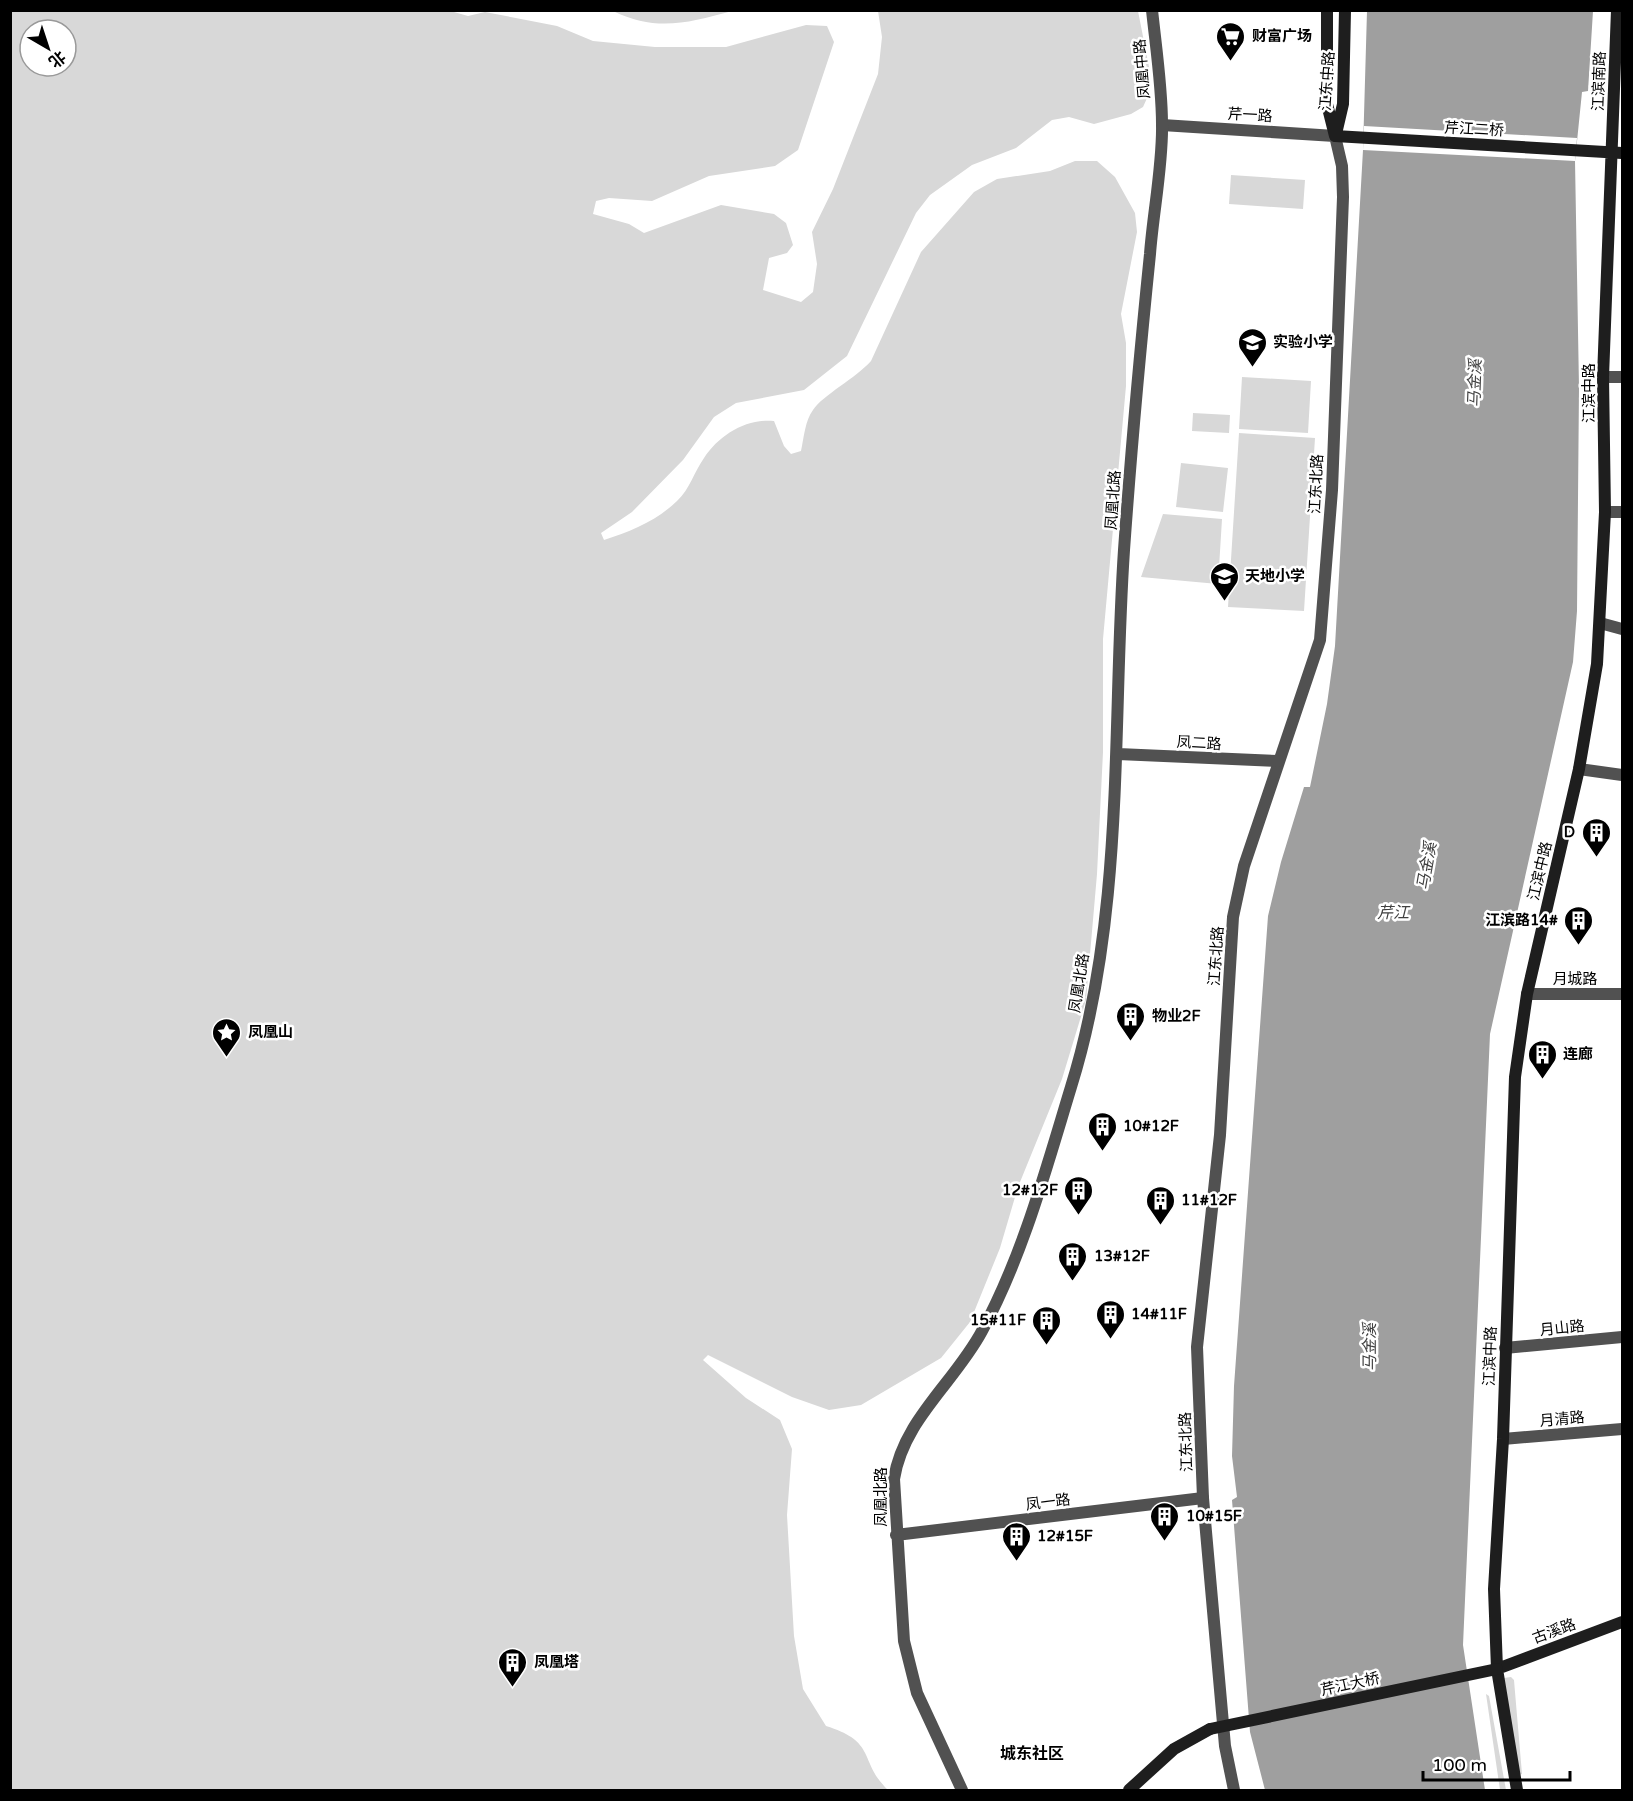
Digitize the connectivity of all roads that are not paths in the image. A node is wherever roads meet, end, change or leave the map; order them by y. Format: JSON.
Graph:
{"nodes":[{"id":1,"x":1152,"y":10,"type":"edge"},
{"id":2,"x":1327,"y":10,"type":"edge"},
{"id":3,"x":1345,"y":10,"type":"edge"},
{"id":4,"x":1617,"y":10,"type":"edge"},
{"id":5,"x":1162,"y":125,"type":"junction"},
{"id":6,"x":1335,"y":136,"type":"junction"},
{"id":7,"x":1617,"y":153,"type":"edge"},
{"id":8,"x":1603,"y":376,"type":"junction"},
{"id":9,"x":1623,"y":376,"type":"edge"},
{"id":10,"x":1605,"y":512,"type":"junction"},
{"id":11,"x":1623,"y":512,"type":"edge"},
{"id":12,"x":1600,"y":624,"type":"junction"},
{"id":13,"x":1623,"y":628,"type":"edge"},
{"id":14,"x":1118,"y":754,"type":"junction"},
{"id":15,"x":1278,"y":762,"type":"junction"},
{"id":16,"x":1579,"y":769,"type":"junction"},
{"id":17,"x":1623,"y":775,"type":"edge"},
{"id":18,"x":1527,"y":994,"type":"junction"},
{"id":19,"x":1623,"y":994,"type":"edge"},
{"id":20,"x":1623,"y":1337,"type":"edge"},
{"id":21,"x":1505,"y":1348,"type":"junction"},
{"id":22,"x":1623,"y":1429,"type":"edge"},
{"id":23,"x":1503,"y":1439,"type":"junction"},
{"id":24,"x":1203,"y":1498,"type":"junction"},
{"id":25,"x":896,"y":1535,"type":"junction"},
{"id":26,"x":1623,"y":1622,"type":"edge"},
{"id":27,"x":1497,"y":1669,"type":"junction"},
{"id":28,"x":962,"y":1791,"type":"edge"},
{"id":29,"x":1129,"y":1791,"type":"edge"},
{"id":30,"x":1234,"y":1791,"type":"edge"},
{"id":31,"x":1517,"y":1791,"type":"edge"}],
"edges":[{"from":1,"to":5,"type":"street","name":"凤凰中路"},
{"from":2,"to":6,"type":"main road","name":"江东中路"},
{"from":3,"to":6,"type":"main road","name":"江东中路"},
{"from":4,"to":7,"type":"main road","name":"江滨南路"},
{"from":5,"to":6,"type":"street","name":"芹一路"},
{"from":5,"to":14,"type":"street","name":"凤凰北路"},
{"from":6,"to":7,"type":"main road","name":"芹江二桥"},
{"from":6,"to":15,"type":"street","name":"江东北路"},
{"from":7,"to":8,"type":"main road","name":"江滨中路"},
{"from":8,"to":9,"type":"street"},
{"from":8,"to":10,"type":"main road","name":"江滨中路"},
{"from":10,"to":11,"type":"street"},
{"from":10,"to":12,"type":"main road","name":"江滨中路"},
{"from":12,"to":13,"type":"street"},
{"from":12,"to":16,"type":"main road","name":"江滨中路"},
{"from":14,"to":15,"type":"street","name":"凤二路"},
{"from":14,"to":25,"type":"street","name":"凤凰北路"},
{"from":15,"to":24,"type":"street","name":"江东北路"},
{"from":16,"to":17,"type":"street"},
{"from":16,"to":18,"type":"main road","name":"江滨中路"},
{"from":18,"to":19,"type":"street","name":"月城路"},
{"from":18,"to":21,"type":"main road","name":"江滨中路"},
{"from":20,"to":21,"type":"street","name":"月山路"},
{"from":21,"to":23,"type":"main road","name":"江滨中路"},
{"from":22,"to":23,"type":"street","name":"月清路"},
{"from":23,"to":27,"type":"main road","name":"江滨中路"},
{"from":24,"to":25,"type":"street","name":"凤一路"},
{"from":24,"to":30,"type":"street","name":"江东北路"},
{"from":25,"to":28,"type":"street","name":"凤凰北路"},
{"from":26,"to":27,"type":"main road","name":"古溪路"},
{"from":27,"to":29,"type":"main road","name":"芹江大桥","bridge":true},
{"from":27,"to":31,"type":"main road","name":"江滨中路"}]}
